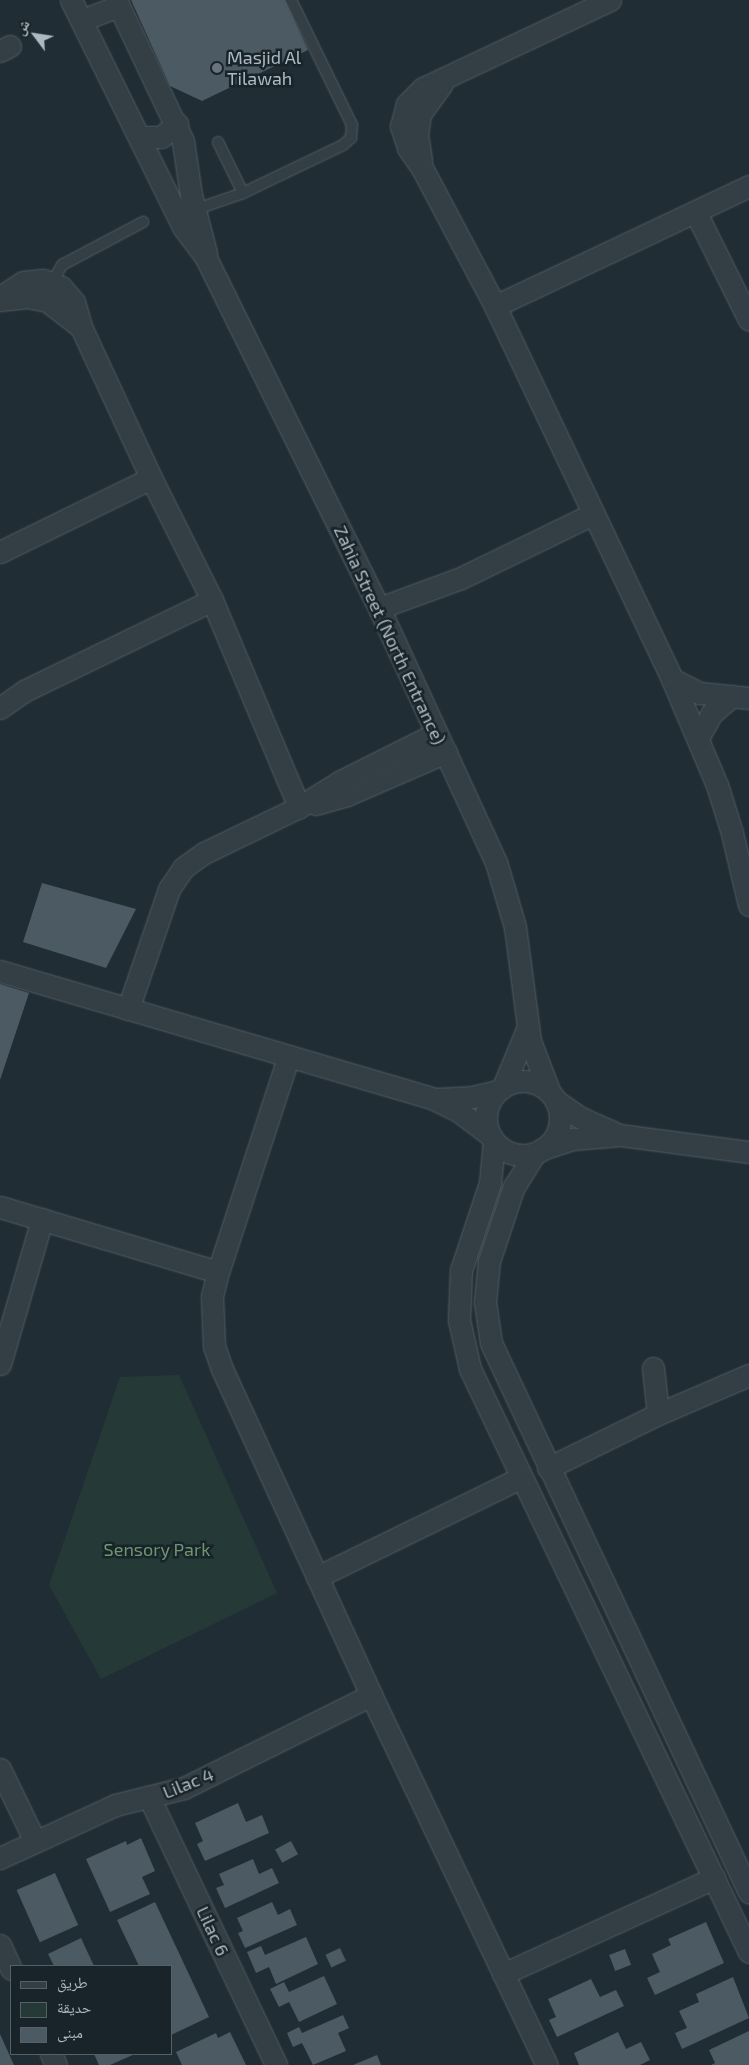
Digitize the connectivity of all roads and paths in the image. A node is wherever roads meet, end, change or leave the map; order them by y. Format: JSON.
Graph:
{"nodes":[{"id":1,"x":71,"y":0,"type":"edge"},
{"id":2,"x":291,"y":0,"type":"edge"},
{"id":3,"x":610,"y":0,"type":"edge"},
{"id":4,"x":117,"y":3,"type":"edge"},
{"id":5,"x":82,"y":20,"type":"junction"},
{"id":6,"x":176,"y":124,"type":"junction"},
{"id":7,"x":140,"y":136,"type":"junction"},
{"id":8,"x":218,"y":142,"type":"dead end"},
{"id":9,"x":749,"y":186,"type":"edge"},
{"id":10,"x":243,"y":193,"type":"junction"},
{"id":11,"x":194,"y":210,"type":"junction"},
{"id":12,"x":696,"y":213,"type":"junction"},
{"id":13,"x":143,"y":222,"type":"dead end"},
{"id":14,"x":206,"y":258,"type":"junction"},
{"id":15,"x":52,"y":282,"type":"junction"},
{"id":16,"x":0,"y":299,"type":"edge"},
{"id":17,"x":495,"y":306,"type":"junction"},
{"id":18,"x":749,"y":320,"type":"edge"},
{"id":19,"x":81,"y":327,"type":"junction"},
{"id":20,"x":151,"y":478,"type":"junction"},
{"id":21,"x":593,"y":514,"type":"junction"},
{"id":22,"x":0,"y":552,"type":"edge"},
{"id":23,"x":212,"y":600,"type":"junction"},
{"id":24,"x":382,"y":615,"type":"junction"},
{"id":25,"x":672,"y":679,"type":"junction"},
{"id":26,"x":740,"y":697,"type":"edge"},
{"id":27,"x":0,"y":708,"type":"edge"},
{"id":28,"x":437,"y":733,"type":"junction"},
{"id":29,"x":698,"y":738,"type":"junction"},
{"id":30,"x":446,"y":752,"type":"junction"},
{"id":31,"x":299,"y":807,"type":"junction"},
{"id":32,"x":749,"y":905,"type":"edge"},
{"id":33,"x":0,"y":971,"type":"edge"},
{"id":34,"x":128,"y":1009,"type":"junction"},
{"id":35,"x":528,"y":1027,"type":"junction"},
{"id":36,"x":288,"y":1058,"type":"junction"},
{"id":37,"x":500,"y":1089,"type":"junction"},
{"id":38,"x":552,"y":1096,"type":"junction"},
{"id":39,"x":434,"y":1099,"type":"junction"},
{"id":40,"x":620,"y":1135,"type":"junction"},
{"id":41,"x":491,"y":1138,"type":"junction"},
{"id":42,"x":538,"y":1151,"type":"junction"},
{"id":43,"x":749,"y":1152,"type":"edge"},
{"id":44,"x":0,"y":1207,"type":"edge"},
{"id":45,"x":42,"y":1219,"type":"junction"},
{"id":46,"x":218,"y":1272,"type":"junction"},
{"id":47,"x":0,"y":1364,"type":"edge"},
{"id":48,"x":653,"y":1368,"type":"dead end"},
{"id":49,"x":749,"y":1376,"type":"edge"},
{"id":50,"x":658,"y":1414,"type":"junction"},
{"id":51,"x":548,"y":1468,"type":"junction"},
{"id":52,"x":520,"y":1478,"type":"junction"},
{"id":53,"x":573,"y":1518,"type":"junction"},
{"id":54,"x":545,"y":1530,"type":"junction"},
{"id":55,"x":317,"y":1578,"type":"junction"},
{"id":56,"x":372,"y":1696,"type":"junction"},
{"id":57,"x":0,"y":1768,"type":"edge"},
{"id":58,"x":150,"y":1797,"type":"junction"},
{"id":59,"x":35,"y":1841,"type":"junction"},
{"id":60,"x":0,"y":1858,"type":"edge"},
{"id":61,"x":714,"y":1878,"type":"junction"},
{"id":62,"x":749,"y":1892,"type":"edge"},
{"id":63,"x":0,"y":1945,"type":"edge"},
{"id":64,"x":749,"y":1952,"type":"edge"},
{"id":65,"x":10,"y":1967,"type":"edge"},
{"id":66,"x":503,"y":1974,"type":"junction"},
{"id":67,"x":543,"y":2064,"type":"edge"},
{"id":68,"x":276,"y":2065,"type":"edge"}],
"edges":[{"from":1,"to":5,"type":"street"},
{"from":2,"to":10,"type":"lane"},
{"from":3,"to":17,"type":"street"},
{"from":4,"to":5,"type":"street"},
{"from":4,"to":6,"type":"street"},
{"from":5,"to":7,"type":"street"},
{"from":6,"to":7,"type":"street"},
{"from":6,"to":11,"type":"street"},
{"from":7,"to":14,"type":"street"},
{"from":8,"to":10,"type":"lane"},
{"from":9,"to":12,"type":"street"},
{"from":10,"to":11,"type":"lane"},
{"from":11,"to":14,"type":"street"},
{"from":12,"to":17,"type":"street"},
{"from":12,"to":18,"type":"street"},
{"from":13,"to":15,"type":"lane"},
{"from":14,"to":24,"type":"street","name":"Zahia Street (North Entrance)"},
{"from":15,"to":16,"type":"street"},
{"from":15,"to":19,"type":"street"},
{"from":16,"to":19,"type":"street"},
{"from":17,"to":21,"type":"street"},
{"from":19,"to":20,"type":"street"},
{"from":20,"to":22,"type":"street"},
{"from":20,"to":23,"type":"street"},
{"from":21,"to":24,"type":"street"},
{"from":21,"to":25,"type":"street"},
{"from":23,"to":27,"type":"street"},
{"from":23,"to":31,"type":"street"},
{"from":24,"to":28,"type":"street","name":"Zahia Street (North Entrance)"},
{"from":25,"to":26,"type":"street"},
{"from":25,"to":29,"type":"street"},
{"from":26,"to":29,"type":"street"},
{"from":28,"to":30,"type":"street","name":"Zahia Street (North Entrance)"},
{"from":28,"to":31,"type":"street"},
{"from":29,"to":32,"type":"street"},
{"from":30,"to":31,"type":"street"},
{"from":30,"to":35,"type":"street","name":"Zahia Street (North Entrance)"},
{"from":31,"to":34,"type":"street"},
{"from":33,"to":34,"type":"street"},
{"from":34,"to":36,"type":"street"},
{"from":35,"to":37,"type":"street"},
{"from":35,"to":38,"type":"street","name":"Zahia Street (North Entrance)"},
{"from":36,"to":39,"type":"street"},
{"from":36,"to":46,"type":"street"},
{"from":37,"to":38,"type":"street"},
{"from":37,"to":39,"type":"street"},
{"from":37,"to":41,"type":"street"},
{"from":38,"to":40,"type":"street"},
{"from":38,"to":42,"type":"street"},
{"from":39,"to":41,"type":"street"},
{"from":40,"to":42,"type":"street"},
{"from":40,"to":43,"type":"street"},
{"from":41,"to":42,"type":"street"},
{"from":41,"to":52,"type":"street"},
{"from":42,"to":51,"type":"street"},
{"from":44,"to":45,"type":"street"},
{"from":45,"to":46,"type":"street"},
{"from":45,"to":47,"type":"street"},
{"from":46,"to":55,"type":"street"},
{"from":48,"to":50,"type":"street"},
{"from":49,"to":50,"type":"street"},
{"from":50,"to":51,"type":"street"},
{"from":51,"to":53,"type":"street"},
{"from":52,"to":54,"type":"street"},
{"from":52,"to":55,"type":"street"},
{"from":53,"to":54,"type":"street"},
{"from":53,"to":62,"type":"street"},
{"from":54,"to":61,"type":"street"},
{"from":55,"to":56,"type":"street"},
{"from":56,"to":58,"type":"street","name":"Lilac 4"},
{"from":56,"to":66,"type":"street"},
{"from":57,"to":59,"type":"street"},
{"from":58,"to":59,"type":"street","name":"Lilac 4"},
{"from":58,"to":68,"type":"street","name":"Lilac 6"},
{"from":59,"to":60,"type":"street","name":"Lilac 4"},
{"from":61,"to":64,"type":"street"},
{"from":61,"to":66,"type":"street"},
{"from":63,"to":65,"type":"street"},
{"from":66,"to":67,"type":"street"}]}
